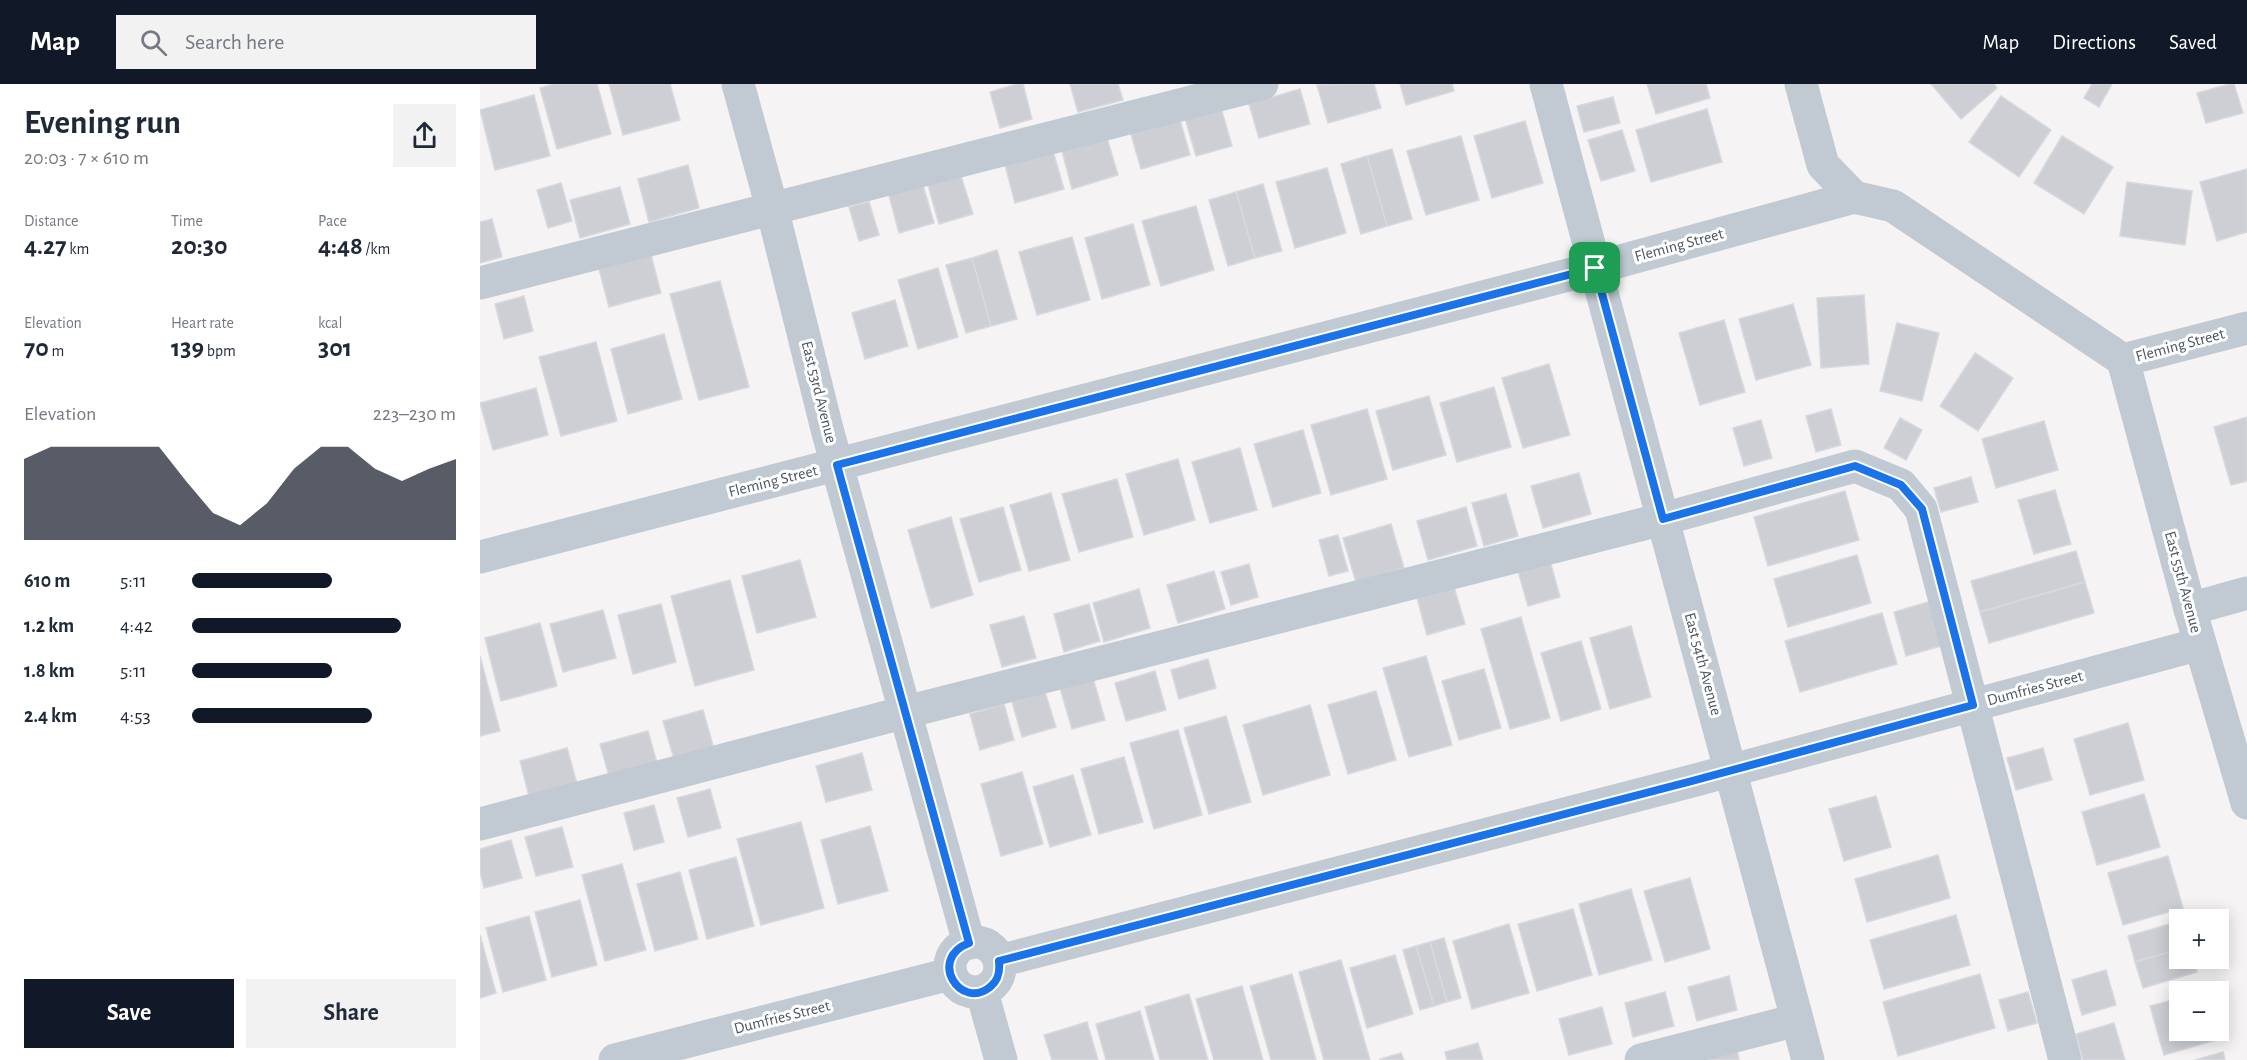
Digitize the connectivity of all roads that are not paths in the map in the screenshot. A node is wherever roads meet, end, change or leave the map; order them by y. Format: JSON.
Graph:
{"nodes":[{"id":1,"x":738,"y":84,"type":"edge"},
{"id":2,"x":1262,"y":84,"type":"edge"},
{"id":3,"x":1546,"y":84,"type":"edge"},
{"id":4,"x":1801,"y":84,"type":"edge"},
{"id":5,"x":1854,"y":196,"type":"junction"},
{"id":6,"x":772,"y":208,"type":"junction"},
{"id":7,"x":1595,"y":268,"type":"junction"},
{"id":8,"x":480,"y":284,"type":"edge"},
{"id":9,"x":2247,"y":328,"type":"edge"},
{"id":10,"x":2123,"y":360,"type":"junction"},
{"id":11,"x":837,"y":465,"type":"junction"},
{"id":12,"x":1663,"y":519,"type":"junction"},
{"id":13,"x":480,"y":557,"type":"edge"},
{"id":14,"x":2247,"y":593,"type":"edge"},
{"id":15,"x":2190,"y":609,"type":"junction"},
{"id":16,"x":2200,"y":644,"type":"junction"},
{"id":17,"x":1973,"y":705,"type":"junction"},
{"id":18,"x":906,"y":712,"type":"junction"},
{"id":19,"x":1731,"y":771,"type":"junction"},
{"id":20,"x":2247,"y":803,"type":"edge"},
{"id":21,"x":480,"y":824,"type":"edge"},
{"id":22,"x":969,"y":943,"type":"junction"},
{"id":23,"x":999,"y":961,"type":"junction"},
{"id":24,"x":950,"y":974,"type":"junction"},
{"id":25,"x":982,"y":992,"type":"junction"},
{"id":26,"x":1797,"y":1020,"type":"junction"},
{"id":27,"x":615,"y":1060,"type":"edge"},
{"id":28,"x":1001,"y":1060,"type":"edge"},
{"id":29,"x":1641,"y":1060,"type":"edge"},
{"id":30,"x":1808,"y":1060,"type":"edge"},
{"id":31,"x":2065,"y":1060,"type":"edge"}],
"edges":[{"from":1,"to":6,"type":"street","name":"East 53rd Avenue"},
{"from":2,"to":6,"type":"street"},
{"from":3,"to":7,"type":"street","name":"East 54th Avenue"},
{"from":4,"to":5,"type":"street"},
{"from":5,"to":7,"type":"street","name":"Fleming Street"},
{"from":5,"to":10,"type":"street","name":"Fleming Street"},
{"from":6,"to":8,"type":"street"},
{"from":6,"to":11,"type":"street","name":"East 53rd Avenue"},
{"from":7,"to":11,"type":"street","name":"Fleming Street"},
{"from":7,"to":12,"type":"street","name":"East 54th Avenue"},
{"from":9,"to":10,"type":"street","name":"Fleming Street"},
{"from":10,"to":15,"type":"street","name":"East 55th Avenue"},
{"from":11,"to":13,"type":"street","name":"Fleming Street"},
{"from":11,"to":18,"type":"street","name":"East 53rd Avenue"},
{"from":12,"to":17,"type":"street"},
{"from":12,"to":18,"type":"street"},
{"from":12,"to":19,"type":"street","name":"East 54th Avenue"},
{"from":14,"to":15,"type":"street"},
{"from":15,"to":16,"type":"street","name":"East 55th Avenue"},
{"from":16,"to":17,"type":"street","name":"Dumfries Street"},
{"from":16,"to":20,"type":"street","name":"East 55th Avenue"},
{"from":17,"to":19,"type":"street","name":"Dumfries Street"},
{"from":17,"to":31,"type":"street"},
{"from":18,"to":21,"type":"street"},
{"from":18,"to":22,"type":"street","name":"East 53rd Avenue"},
{"from":19,"to":23,"type":"street","name":"Dumfries Street"},
{"from":19,"to":26,"type":"street","name":"East 54th Avenue"},
{"from":22,"to":23,"type":"street"},
{"from":22,"to":24,"type":"street"},
{"from":23,"to":25,"type":"street"},
{"from":24,"to":25,"type":"street"},
{"from":24,"to":27,"type":"street","name":"Dumfries Street"},
{"from":25,"to":28,"type":"street"},
{"from":26,"to":29,"type":"street"},
{"from":26,"to":30,"type":"street","name":"East 54th Avenue"}]}
